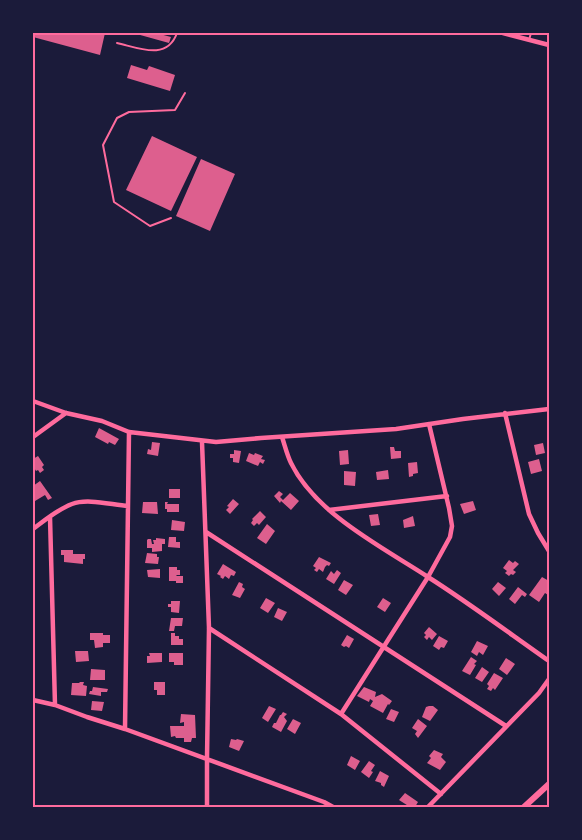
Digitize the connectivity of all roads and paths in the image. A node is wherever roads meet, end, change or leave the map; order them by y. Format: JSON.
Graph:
{"nodes":[{"id":1,"x":177,"y":33,"type":"edge"},
{"id":2,"x":503,"y":33,"type":"edge"},
{"id":3,"x":531,"y":33,"type":"edge"},
{"id":4,"x":530,"y":40,"type":"junction"},
{"id":5,"x":117,"y":43,"type":"dead end"},
{"id":6,"x":549,"y":45,"type":"edge"},
{"id":7,"x":185,"y":93,"type":"dead end"},
{"id":8,"x":171,"y":218,"type":"dead end"},
{"id":9,"x":33,"y":401,"type":"edge"},
{"id":10,"x":549,"y":409,"type":"edge"},
{"id":11,"x":66,"y":413,"type":"junction"},
{"id":12,"x":505,"y":413,"type":"junction"},
{"id":13,"x":429,"y":424,"type":"junction"},
{"id":14,"x":129,"y":432,"type":"junction"},
{"id":15,"x":33,"y":437,"type":"edge"},
{"id":16,"x":282,"y":437,"type":"junction"},
{"id":17,"x":202,"y":442,"type":"junction"},
{"id":18,"x":447,"y":496,"type":"junction"},
{"id":19,"x":128,"y":507,"type":"junction"},
{"id":20,"x":329,"y":510,"type":"junction"},
{"id":21,"x":50,"y":517,"type":"junction"},
{"id":22,"x":33,"y":529,"type":"edge"},
{"id":23,"x":206,"y":532,"type":"junction"},
{"id":24,"x":549,"y":551,"type":"edge"},
{"id":25,"x":428,"y":577,"type":"junction"},
{"id":26,"x":210,"y":628,"type":"junction"},
{"id":27,"x":384,"y":647,"type":"junction"},
{"id":28,"x":549,"y":662,"type":"edge"},
{"id":29,"x":549,"y":679,"type":"edge"},
{"id":30,"x":33,"y":700,"type":"edge"},
{"id":31,"x":55,"y":705,"type":"junction"},
{"id":32,"x":341,"y":714,"type":"junction"},
{"id":33,"x":506,"y":726,"type":"junction"},
{"id":34,"x":125,"y":729,"type":"junction"},
{"id":35,"x":207,"y":758,"type":"junction"},
{"id":36,"x":549,"y":784,"type":"edge"},
{"id":37,"x":441,"y":794,"type":"junction"},
{"id":38,"x":207,"y":807,"type":"edge"},
{"id":39,"x":333,"y":807,"type":"edge"},
{"id":40,"x":428,"y":807,"type":"edge"},
{"id":41,"x":524,"y":807,"type":"edge"}],
"edges":[{"from":1,"to":5,"type":"lane"},
{"from":2,"to":4,"type":"street"},
{"from":3,"to":4,"type":"lane"},
{"from":4,"to":6,"type":"street"},
{"from":7,"to":8,"type":"lane"},
{"from":9,"to":11,"type":"street"},
{"from":10,"to":12,"type":"street"},
{"from":11,"to":14,"type":"street"},
{"from":11,"to":15,"type":"street"},
{"from":12,"to":13,"type":"street"},
{"from":12,"to":24,"type":"street"},
{"from":13,"to":16,"type":"street"},
{"from":13,"to":18,"type":"street"},
{"from":14,"to":17,"type":"street"},
{"from":14,"to":19,"type":"street"},
{"from":16,"to":17,"type":"street"},
{"from":16,"to":20,"type":"street"},
{"from":17,"to":23,"type":"street"},
{"from":18,"to":20,"type":"street"},
{"from":18,"to":25,"type":"street"},
{"from":19,"to":21,"type":"street"},
{"from":19,"to":34,"type":"street"},
{"from":20,"to":25,"type":"street"},
{"from":21,"to":22,"type":"street"},
{"from":21,"to":31,"type":"street"},
{"from":23,"to":26,"type":"street"},
{"from":23,"to":27,"type":"street"},
{"from":25,"to":27,"type":"street"},
{"from":25,"to":28,"type":"street"},
{"from":26,"to":32,"type":"street"},
{"from":26,"to":35,"type":"street"},
{"from":27,"to":32,"type":"street"},
{"from":27,"to":33,"type":"street"},
{"from":29,"to":33,"type":"street"},
{"from":30,"to":31,"type":"street"},
{"from":31,"to":34,"type":"street"},
{"from":32,"to":37,"type":"street"},
{"from":33,"to":37,"type":"street"},
{"from":34,"to":35,"type":"street"},
{"from":35,"to":38,"type":"street"},
{"from":35,"to":39,"type":"street"},
{"from":36,"to":41,"type":"street"},
{"from":37,"to":40,"type":"street"}]}
